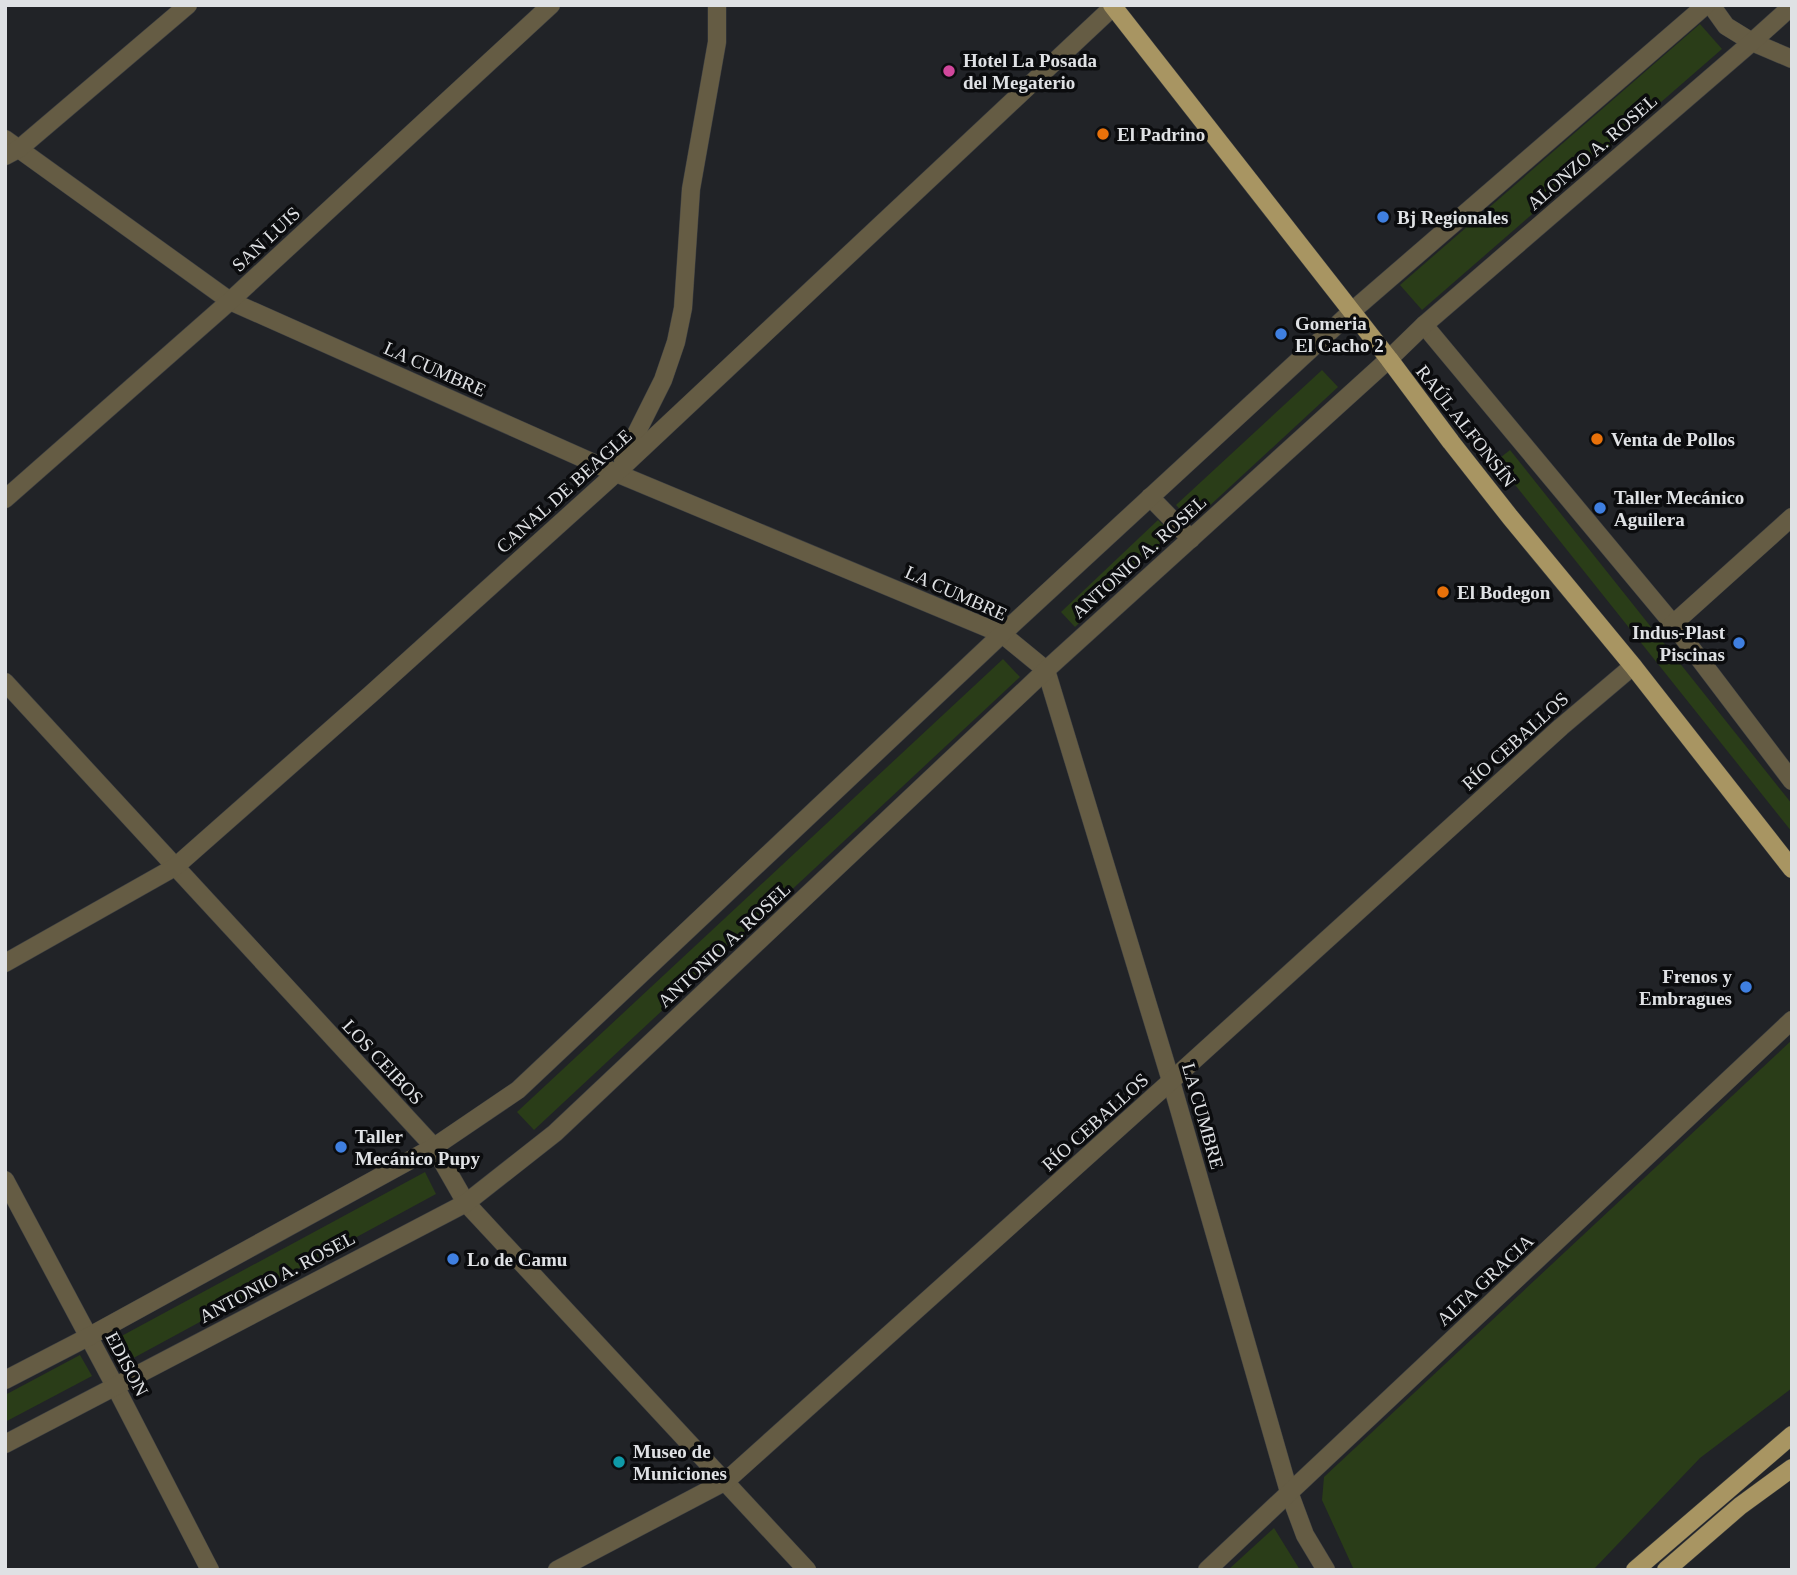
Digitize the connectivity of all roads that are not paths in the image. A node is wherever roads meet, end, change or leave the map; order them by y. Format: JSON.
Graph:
{"nodes":[{"id":1,"x":188,"y":5,"type":"edge"},
{"id":2,"x":551,"y":5,"type":"edge"},
{"id":3,"x":717,"y":5,"type":"edge"},
{"id":4,"x":1708,"y":5,"type":"edge"},
{"id":5,"x":1113,"y":6,"type":"edge"},
{"id":6,"x":1792,"y":6,"type":"edge"},
{"id":7,"x":1752,"y":42,"type":"junction"},
{"id":8,"x":1792,"y":59,"type":"edge"},
{"id":9,"x":10,"y":148,"type":"edge"},
{"id":10,"x":230,"y":301,"type":"junction"},
{"id":11,"x":1351,"y":312,"type":"junction"},
{"id":12,"x":1424,"y":325,"type":"junction"},
{"id":13,"x":1389,"y":359,"type":"junction"},
{"id":14,"x":617,"y":473,"type":"junction"},
{"id":15,"x":1150,"y":497,"type":"junction"},
{"id":16,"x":5,"y":499,"type":"edge"},
{"id":17,"x":1792,"y":517,"type":"edge"},
{"id":18,"x":1191,"y":539,"type":"junction"},
{"id":19,"x":1673,"y":624,"type":"junction"},
{"id":20,"x":1002,"y":634,"type":"junction"},
{"id":21,"x":1633,"y":666,"type":"junction"},
{"id":22,"x":1046,"y":670,"type":"junction"},
{"id":23,"x":5,"y":682,"type":"edge"},
{"id":24,"x":1792,"y":781,"type":"edge"},
{"id":25,"x":175,"y":867,"type":"junction"},
{"id":26,"x":1792,"y":870,"type":"edge"},
{"id":27,"x":5,"y":962,"type":"edge"},
{"id":28,"x":1792,"y":1020,"type":"edge"},
{"id":29,"x":1171,"y":1081,"type":"junction"},
{"id":30,"x":434,"y":1147,"type":"junction"},
{"id":31,"x":5,"y":1180,"type":"edge"},
{"id":32,"x":466,"y":1203,"type":"junction"},
{"id":33,"x":89,"y":1337,"type":"junction"},
{"id":34,"x":5,"y":1380,"type":"edge"},
{"id":35,"x":116,"y":1386,"type":"junction"},
{"id":36,"x":1792,"y":1436,"type":"edge"},
{"id":37,"x":5,"y":1444,"type":"edge"},
{"id":38,"x":1792,"y":1468,"type":"edge"},
{"id":39,"x":726,"y":1481,"type":"junction"},
{"id":40,"x":1289,"y":1492,"type":"junction"},
{"id":41,"x":210,"y":1570,"type":"edge"},
{"id":42,"x":557,"y":1570,"type":"edge"},
{"id":43,"x":807,"y":1570,"type":"edge"},
{"id":44,"x":1207,"y":1570,"type":"edge"},
{"id":45,"x":1326,"y":1570,"type":"edge"},
{"id":46,"x":1635,"y":1570,"type":"edge"},
{"id":47,"x":1666,"y":1570,"type":"edge"}],
"edges":[{"from":1,"to":9,"type":"street"},
{"from":2,"to":10,"type":"street","name":"SAN LUIS"},
{"from":3,"to":14,"type":"street"},
{"from":4,"to":7,"type":"street"},
{"from":4,"to":11,"type":"street","name":"ALONZO A. ROSEL"},
{"from":5,"to":11,"type":"main road","name":"RAÚL ALFONSÍN"},
{"from":5,"to":14,"type":"street","name":"CANAL DE BEAGLE"},
{"from":6,"to":7,"type":"street","name":"ALONZO A. ROSEL"},
{"from":7,"to":8,"type":"street"},
{"from":7,"to":12,"type":"street","name":"ALONZO A. ROSEL"},
{"from":9,"to":10,"type":"street","name":"LA CUMBRE"},
{"from":10,"to":14,"type":"street","name":"LA CUMBRE"},
{"from":10,"to":16,"type":"street","name":"SAN LUIS"},
{"from":11,"to":13,"type":"main road","name":"RAÚL ALFONSÍN"},
{"from":11,"to":15,"type":"street","name":"ANTONIO A. ROSEL"},
{"from":12,"to":13,"type":"street","name":"ALONZO A. ROSEL"},
{"from":12,"to":19,"type":"street"},
{"from":13,"to":18,"type":"street","name":"ANTONIO A. ROSEL"},
{"from":13,"to":21,"type":"main road","name":"RAÚL ALFONSÍN"},
{"from":14,"to":20,"type":"street","name":"LA CUMBRE"},
{"from":14,"to":25,"type":"street","name":"CANAL DE BEAGLE"},
{"from":15,"to":18,"type":"street"},
{"from":15,"to":20,"type":"street","name":"ANTONIO A. ROSEL"},
{"from":17,"to":19,"type":"street"},
{"from":18,"to":22,"type":"street","name":"ANTONIO A. ROSEL"},
{"from":19,"to":24,"type":"street"},
{"from":20,"to":22,"type":"street","name":"LA CUMBRE"},
{"from":20,"to":30,"type":"street","name":"ANTONIO A. ROSEL"},
{"from":21,"to":26,"type":"main road","name":"RAÚL ALFONSÍN"},
{"from":21,"to":29,"type":"street","name":"RÍO CEBALLOS"},
{"from":22,"to":29,"type":"street","name":"LA CUMBRE"},
{"from":22,"to":32,"type":"street","name":"ANTONIO A. ROSEL"},
{"from":23,"to":25,"type":"street","name":"LOS CEIBOS"},
{"from":25,"to":27,"type":"street","name":"CANAL DE BEAGLE"},
{"from":25,"to":30,"type":"street","name":"LOS CEIBOS"},
{"from":28,"to":40,"type":"street","name":"ALTA GRACIA"},
{"from":29,"to":39,"type":"street","name":"RÍO CEBALLOS"},
{"from":29,"to":40,"type":"street","name":"LA CUMBRE"},
{"from":30,"to":32,"type":"street","name":"LOS CEIBOS"},
{"from":30,"to":33,"type":"street","name":"ANTONIO A. ROSEL"},
{"from":31,"to":33,"type":"street","name":"EDISON"},
{"from":32,"to":35,"type":"street","name":"ANTONIO A. ROSEL"},
{"from":32,"to":39,"type":"street","name":"LOS CEIBOS"},
{"from":33,"to":34,"type":"street","name":"ANTONIO A. ROSEL"},
{"from":33,"to":35,"type":"street","name":"EDISON"},
{"from":35,"to":37,"type":"street","name":"ANTONIO A. ROSEL"},
{"from":35,"to":41,"type":"street","name":"EDISON"},
{"from":36,"to":46,"type":"main road"},
{"from":38,"to":47,"type":"main road"},
{"from":39,"to":42,"type":"street","name":"RÍO CEBALLOS"},
{"from":39,"to":43,"type":"street","name":"LOS CEIBOS"},
{"from":40,"to":44,"type":"street","name":"ALTA GRACIA"},
{"from":40,"to":45,"type":"street","name":"LA CUMBRE"}]}
